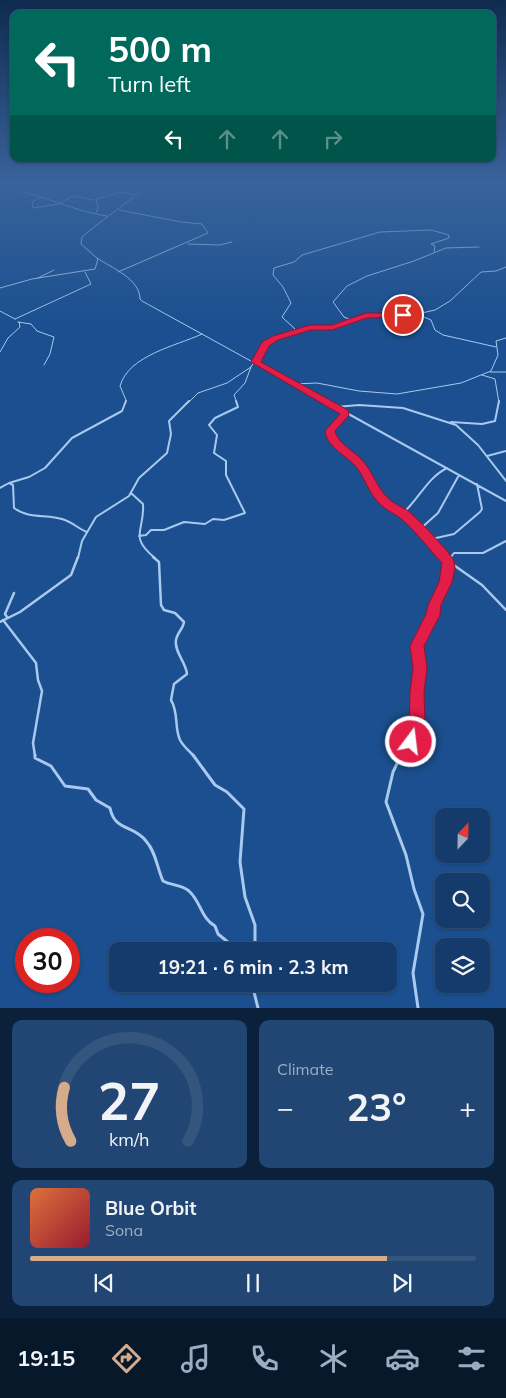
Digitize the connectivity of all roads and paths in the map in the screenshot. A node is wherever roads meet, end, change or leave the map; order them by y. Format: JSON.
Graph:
{"nodes":[{"id":1,"x":90,"y":230,"type":"edge"},
{"id":2,"x":206,"y":230,"type":"edge"},
{"id":3,"x":430,"y":230,"type":"edge"},
{"id":4,"x":430,"y":230,"type":"edge"},
{"id":5,"x":232,"y":242,"type":"dead end"},
{"id":6,"x":185,"y":244,"type":"junction"},
{"id":7,"x":479,"y":247,"type":"dead end"},
{"id":8,"x":434,"y":252,"type":"junction"},
{"id":9,"x":98,"y":258,"type":"junction"},
{"id":10,"x":506,"y":266,"type":"edge"},
{"id":11,"x":54,"y":270,"type":"dead end"},
{"id":12,"x":84,"y":272,"type":"junction"},
{"id":13,"x":118,"y":272,"type":"junction"},
{"id":14,"x":38,"y":278,"type":"junction"},
{"id":15,"x":0,"y":288,"type":"edge"},
{"id":16,"x":0,"y":311,"type":"edge"},
{"id":17,"x":417,"y":314,"type":"junction"},
{"id":18,"x":15,"y":319,"type":"junction"},
{"id":19,"x":349,"y":320,"type":"junction"},
{"id":20,"x":18,"y":322,"type":"junction"},
{"id":21,"x":202,"y":334,"type":"junction"},
{"id":22,"x":295,"y":334,"type":"junction"},
{"id":23,"x":506,"y":338,"type":"edge"},
{"id":24,"x":496,"y":343,"type":"junction"},
{"id":25,"x":491,"y":345,"type":"junction"},
{"id":26,"x":496,"y":347,"type":"junction"},
{"id":27,"x":0,"y":352,"type":"edge"},
{"id":28,"x":256,"y":362,"type":"junction"},
{"id":29,"x":44,"y":365,"type":"dead end"},
{"id":30,"x":251,"y":367,"type":"junction"},
{"id":31,"x":490,"y":372,"type":"junction"},
{"id":32,"x":506,"y":372,"type":"edge"},
{"id":33,"x":479,"y":375,"type":"junction"},
{"id":34,"x":293,"y":384,"type":"junction"},
{"id":35,"x":333,"y":406,"type":"junction"},
{"id":36,"x":344,"y":413,"type":"junction"},
{"id":37,"x":450,"y":422,"type":"junction"},
{"id":38,"x":506,"y":451,"type":"edge"},
{"id":39,"x":486,"y":456,"type":"junction"},
{"id":40,"x":447,"y":468,"type":"junction"},
{"id":41,"x":459,"y":474,"type":"junction"},
{"id":42,"x":506,"y":481,"type":"edge"},
{"id":43,"x":9,"y":483,"type":"junction"},
{"id":44,"x":477,"y":484,"type":"junction"},
{"id":45,"x":0,"y":488,"type":"edge"},
{"id":46,"x":131,"y":493,"type":"junction"},
{"id":47,"x":506,"y":501,"type":"edge"},
{"id":48,"x":403,"y":513,"type":"junction"},
{"id":49,"x":419,"y":530,"type":"junction"},
{"id":50,"x":87,"y":532,"type":"junction"},
{"id":51,"x":139,"y":536,"type":"junction"},
{"id":52,"x":427,"y":540,"type":"junction"},
{"id":53,"x":506,"y":541,"type":"edge"},
{"id":54,"x":448,"y":561,"type":"junction"},
{"id":55,"x":14,"y":593,"type":"dead end"},
{"id":56,"x":506,"y":610,"type":"edge"},
{"id":57,"x":8,"y":618,"type":"junction"},
{"id":58,"x":2,"y":621,"type":"edge"},
{"id":59,"x":228,"y":942,"type":"edge"},
{"id":60,"x":255,"y":942,"type":"edge"},
{"id":61,"x":254,"y":992,"type":"edge"},
{"id":62,"x":258,"y":1008,"type":"edge"},
{"id":63,"x":418,"y":1008,"type":"edge"}],
"edges":[{"from":1,"to":9,"type":"street"},
{"from":2,"to":6,"type":"street"},
{"from":3,"to":8,"type":"street"},
{"from":4,"to":22,"type":"street"},
{"from":5,"to":6,"type":"street"},
{"from":6,"to":13,"type":"street"},
{"from":7,"to":8,"type":"street"},
{"from":8,"to":19,"type":"street"},
{"from":9,"to":12,"type":"street"},
{"from":9,"to":13,"type":"street"},
{"from":10,"to":17,"type":"street"},
{"from":11,"to":14,"type":"street"},
{"from":12,"to":14,"type":"street"},
{"from":12,"to":18,"type":"street"},
{"from":13,"to":21,"type":"street"},
{"from":14,"to":15,"type":"street"},
{"from":16,"to":18,"type":"street"},
{"from":17,"to":19,"type":"street"},
{"from":17,"to":25,"type":"street"},
{"from":18,"to":20,"type":"street"},
{"from":19,"to":22,"type":"street"},
{"from":20,"to":27,"type":"street"},
{"from":20,"to":29,"type":"street"},
{"from":21,"to":28,"type":"street"},
{"from":21,"to":43,"type":"street"},
{"from":22,"to":28,"type":"street"},
{"from":23,"to":24,"type":"street"},
{"from":24,"to":25,"type":"street"},
{"from":24,"to":26,"type":"street"},
{"from":25,"to":26,"type":"street"},
{"from":26,"to":31,"type":"street"},
{"from":28,"to":30,"type":"street"},
{"from":28,"to":34,"type":"street"},
{"from":30,"to":46,"type":"street"},
{"from":30,"to":51,"type":"street"},
{"from":31,"to":32,"type":"street"},
{"from":31,"to":33,"type":"street"},
{"from":33,"to":34,"type":"street"},
{"from":33,"to":37,"type":"street"},
{"from":34,"to":35,"type":"street"},
{"from":35,"to":36,"type":"street"},
{"from":35,"to":37,"type":"street"},
{"from":36,"to":40,"type":"street"},
{"from":36,"to":48,"type":"street"},
{"from":37,"to":39,"type":"street"},
{"from":38,"to":39,"type":"street"},
{"from":39,"to":42,"type":"street"},
{"from":40,"to":41,"type":"street"},
{"from":40,"to":48,"type":"street"},
{"from":41,"to":44,"type":"street"},
{"from":41,"to":49,"type":"street"},
{"from":43,"to":45,"type":"street"},
{"from":43,"to":50,"type":"street"},
{"from":44,"to":47,"type":"street"},
{"from":44,"to":52,"type":"street"},
{"from":46,"to":50,"type":"street"},
{"from":46,"to":51,"type":"street"},
{"from":48,"to":49,"type":"street"},
{"from":49,"to":52,"type":"street"},
{"from":50,"to":57,"type":"street"},
{"from":51,"to":60,"type":"street"},
{"from":52,"to":54,"type":"street"},
{"from":53,"to":54,"type":"street"},
{"from":54,"to":56,"type":"street"},
{"from":54,"to":63,"type":"street"},
{"from":55,"to":57,"type":"street"},
{"from":57,"to":58,"type":"street"},
{"from":58,"to":59,"type":"street"},
{"from":61,"to":62,"type":"street"}]}
